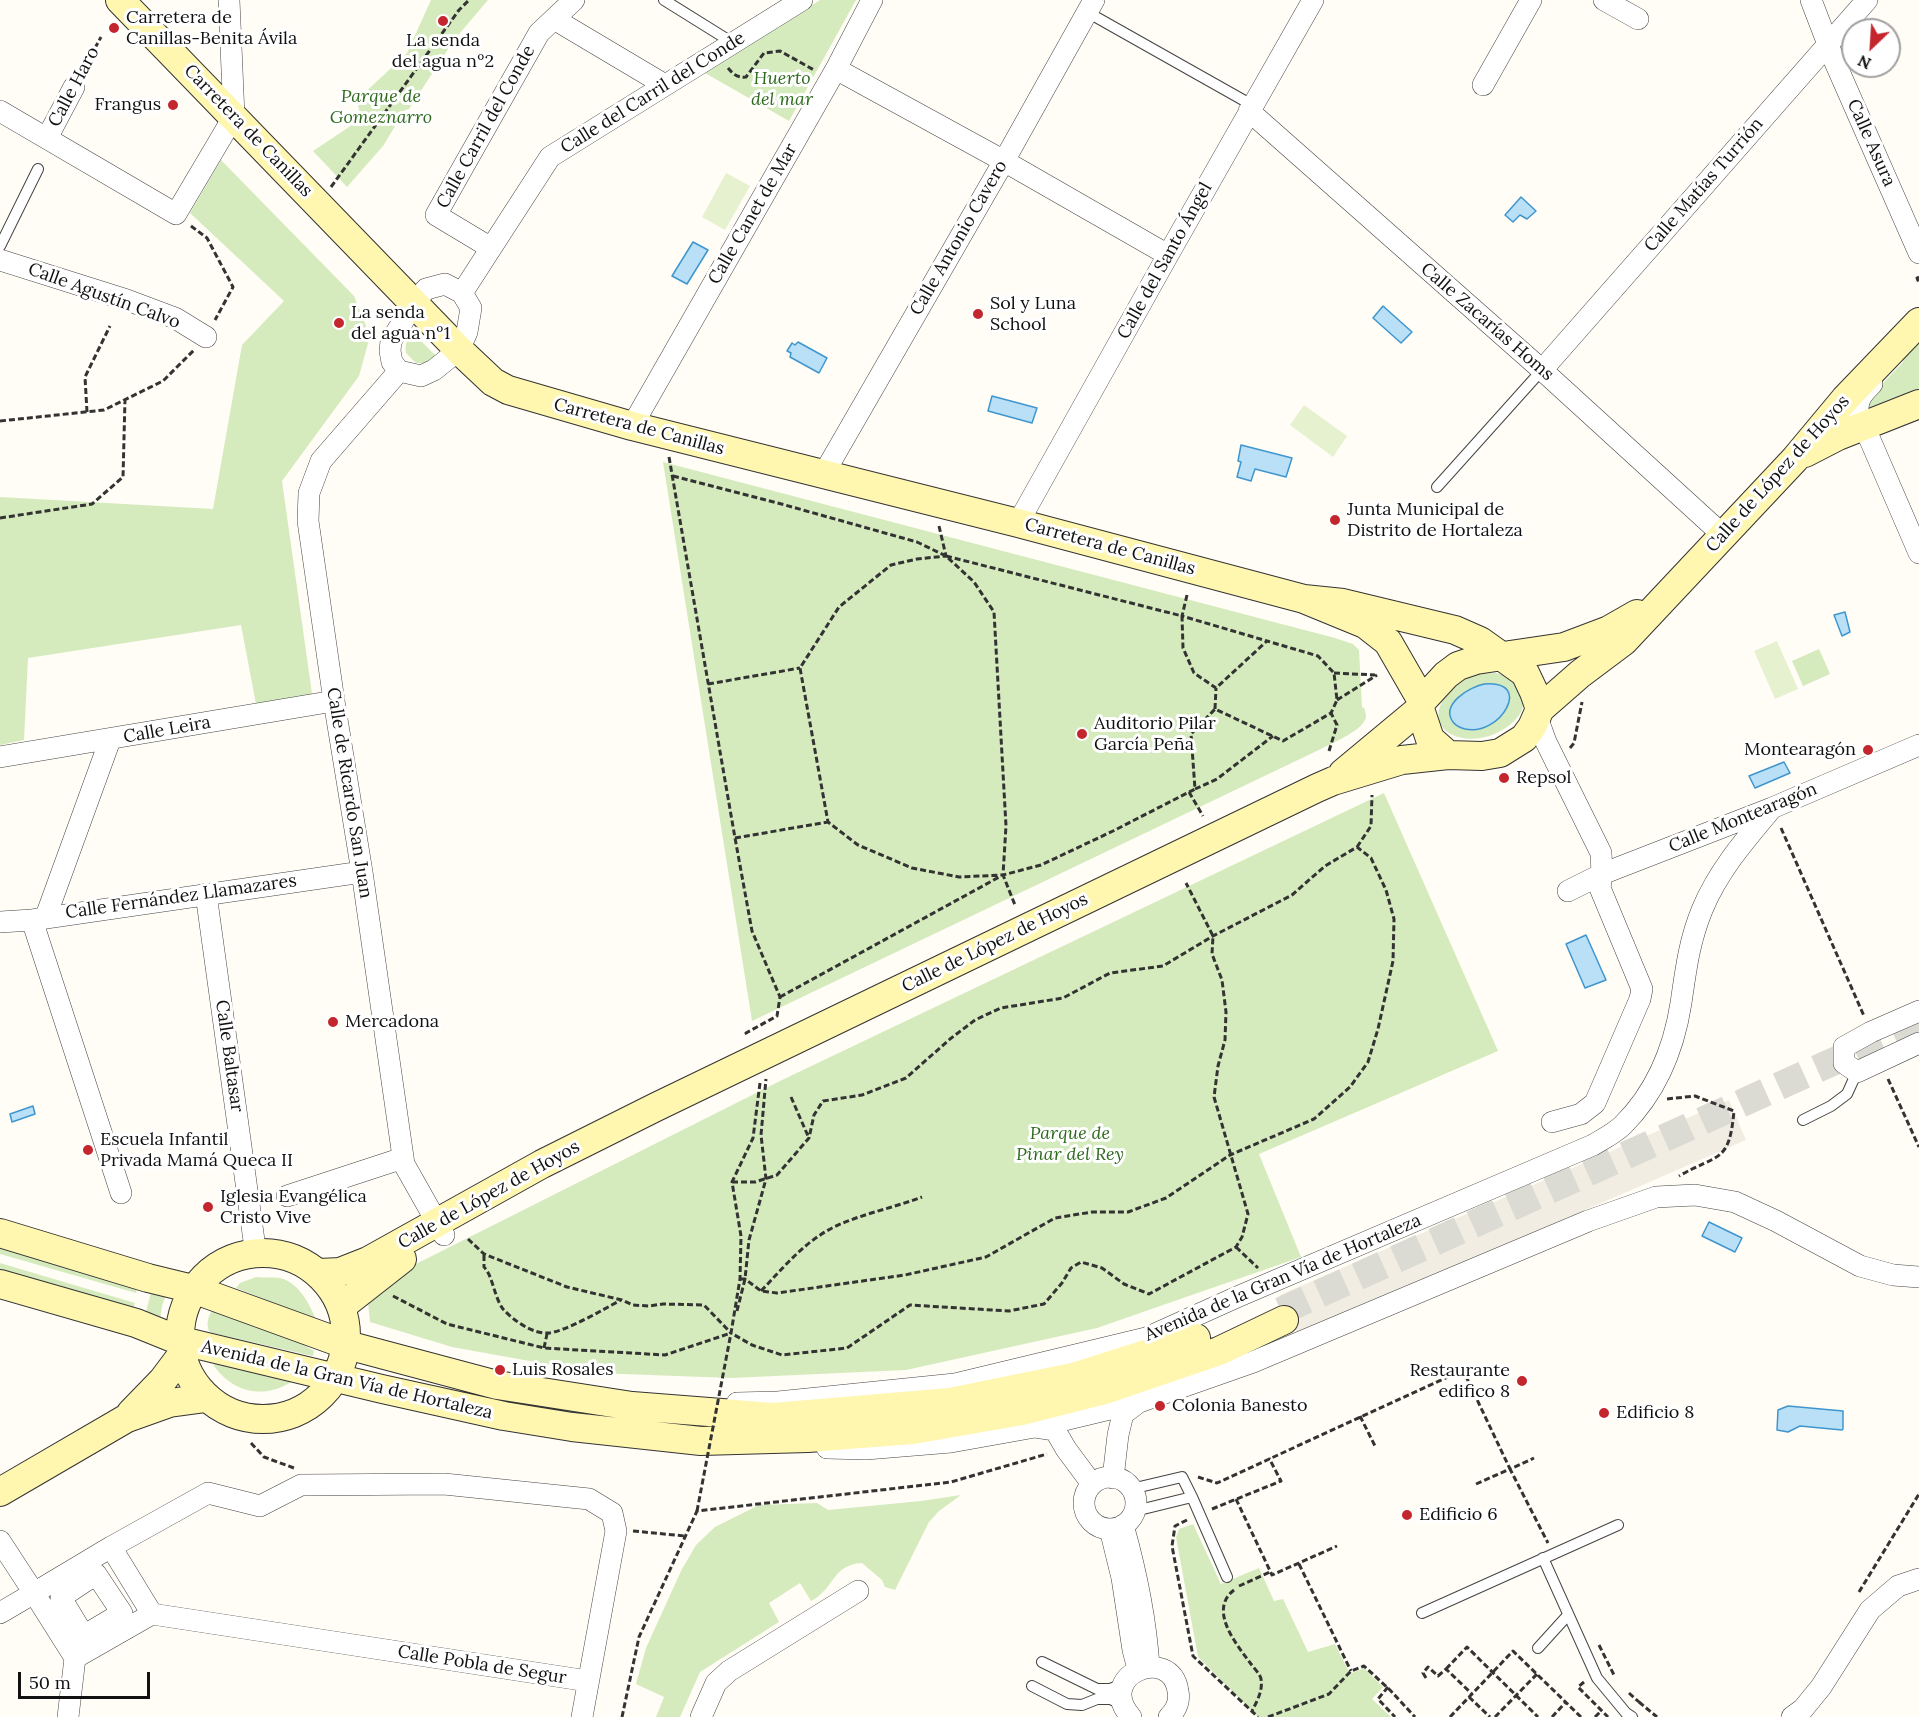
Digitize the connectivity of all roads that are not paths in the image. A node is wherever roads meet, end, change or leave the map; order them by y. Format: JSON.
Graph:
{"nodes":[{"id":1,"x":120,"y":0,"type":"edge"},
{"id":2,"x":229,"y":0,"type":"edge"},
{"id":3,"x":574,"y":0,"type":"edge"},
{"id":4,"x":664,"y":0,"type":"edge"},
{"id":5,"x":802,"y":0,"type":"edge"},
{"id":6,"x":872,"y":0,"type":"edge"},
{"id":7,"x":1313,"y":0,"type":"edge"},
{"id":8,"x":1532,"y":0,"type":"edge"},
{"id":9,"x":1604,"y":0,"type":"edge"},
{"id":10,"x":1811,"y":0,"type":"edge"},
{"id":11,"x":1866,"y":0,"type":"edge"},
{"id":12,"x":1091,"y":6,"type":"edge"},
{"id":13,"x":554,"y":19,"type":"junction"},
{"id":14,"x":1638,"y":19,"type":"dead end"},
{"id":15,"x":733,"y":43,"type":"junction"},
{"id":16,"x":1828,"y":43,"type":"junction"},
{"id":17,"x":828,"y":72,"type":"junction"},
{"id":18,"x":665,"y":85,"type":"junction"},
{"id":19,"x":1483,"y":85,"type":"dead end"},
{"id":20,"x":74,"y":87,"type":"road end"},
{"id":21,"x":1251,"y":108,"type":"junction"},
{"id":22,"x":0,"y":111,"type":"edge"},
{"id":23,"x":234,"y":116,"type":"junction"},
{"id":24,"x":47,"y":138,"type":"junction"},
{"id":25,"x":1004,"y":161,"type":"junction"},
{"id":26,"x":38,"y":169,"type":"dead end"},
{"id":27,"x":0,"y":246,"type":"edge"},
{"id":28,"x":491,"y":248,"type":"junction"},
{"id":29,"x":1919,"y":253,"type":"edge"},
{"id":30,"x":1168,"y":255,"type":"junction"},
{"id":31,"x":0,"y":260,"type":"edge"},
{"id":32,"x":462,"y":293,"type":"junction"},
{"id":33,"x":414,"y":303,"type":"junction"},
{"id":34,"x":1919,"y":322,"type":"edge"},
{"id":35,"x":206,"y":337,"type":"dead end"},
{"id":36,"x":459,"y":350,"type":"junction"},
{"id":37,"x":1891,"y":351,"type":"junction"},
{"id":38,"x":399,"y":370,"type":"junction"},
{"id":39,"x":1542,"y":370,"type":"junction"},
{"id":40,"x":1919,"y":404,"type":"edge"},
{"id":41,"x":632,"y":426,"type":"junction"},
{"id":42,"x":1863,"y":426,"type":"junction"},
{"id":43,"x":1795,"y":459,"type":"junction"},
{"id":44,"x":823,"y":475,"type":"junction"},
{"id":45,"x":1437,"y":487,"type":"dead end"},
{"id":46,"x":1018,"y":523,"type":"junction"},
{"id":47,"x":1724,"y":536,"type":"junction"},
{"id":48,"x":1919,"y":553,"type":"edge"},
{"id":49,"x":1665,"y":598,"type":"junction"},
{"id":50,"x":1304,"y":599,"type":"junction"},
{"id":51,"x":1499,"y":656,"type":"junction"},
{"id":52,"x":334,"y":701,"type":"junction"},
{"id":53,"x":1421,"y":705,"type":"junction"},
{"id":54,"x":1539,"y":713,"type":"junction"},
{"id":55,"x":110,"y":740,"type":"junction"},
{"id":56,"x":1919,"y":745,"type":"edge"},
{"id":57,"x":1448,"y":755,"type":"junction"},
{"id":58,"x":0,"y":757,"type":"edge"},
{"id":59,"x":1333,"y":781,"type":"junction"},
{"id":60,"x":1772,"y":808,"type":"junction"},
{"id":61,"x":362,"y":872,"type":"junction"},
{"id":62,"x":1602,"y":874,"type":"junction"},
{"id":63,"x":1568,"y":891,"type":"dead end"},
{"id":64,"x":206,"y":894,"type":"junction"},
{"id":65,"x":39,"y":918,"type":"junction"},
{"id":66,"x":0,"y":922,"type":"edge"},
{"id":67,"x":1919,"y":1011,"type":"edge"},
{"id":68,"x":1919,"y":1043,"type":"edge"},
{"id":69,"x":1857,"y":1072,"type":"junction"},
{"id":70,"x":1803,"y":1120,"type":"dead end"},
{"id":71,"x":1552,"y":1122,"type":"dead end"},
{"id":72,"x":403,"y":1158,"type":"junction"},
{"id":73,"x":121,"y":1193,"type":"dead end"},
{"id":74,"x":287,"y":1196,"type":"dead end"},
{"id":75,"x":449,"y":1232,"type":"junction"},
{"id":76,"x":0,"y":1233,"type":"edge"},
{"id":77,"x":256,"y":1254,"type":"junction"},
{"id":78,"x":319,"y":1273,"type":"junction"},
{"id":79,"x":1919,"y":1277,"type":"edge"},
{"id":80,"x":0,"y":1284,"type":"edge"},
{"id":81,"x":193,"y":1289,"type":"junction"},
{"id":82,"x":342,"y":1306,"type":"junction"},
{"id":83,"x":347,"y":1345,"type":"junction"},
{"id":84,"x":180,"y":1348,"type":"junction"},
{"id":85,"x":337,"y":1379,"type":"junction"},
{"id":86,"x":206,"y":1398,"type":"junction"},
{"id":87,"x":1139,"y":1402,"type":"junction"},
{"id":88,"x":632,"y":1406,"type":"junction"},
{"id":89,"x":127,"y":1418,"type":"junction"},
{"id":90,"x":1035,"y":1427,"type":"junction"},
{"id":91,"x":701,"y":1441,"type":"junction"},
{"id":92,"x":1113,"y":1478,"type":"junction"},
{"id":93,"x":1092,"y":1484,"type":"junction"},
{"id":94,"x":1131,"y":1489,"type":"junction"},
{"id":95,"x":0,"y":1492,"type":"edge"},
{"id":96,"x":1192,"y":1497,"type":"junction"},
{"id":97,"x":1123,"y":1522,"type":"junction"},
{"id":98,"x":1618,"y":1525,"type":"dead end"},
{"id":99,"x":0,"y":1541,"type":"edge"},
{"id":100,"x":111,"y":1547,"type":"junction"},
{"id":101,"x":1543,"y":1558,"type":"junction"},
{"id":102,"x":1227,"y":1577,"type":"dead end"},
{"id":103,"x":1919,"y":1579,"type":"edge"},
{"id":104,"x":858,"y":1591,"type":"dead end"},
{"id":105,"x":34,"y":1593,"type":"junction"},
{"id":106,"x":65,"y":1593,"type":"joint"},
{"id":107,"x":0,"y":1613,"type":"edge"},
{"id":108,"x":1422,"y":1613,"type":"dead end"},
{"id":109,"x":152,"y":1614,"type":"junction"},
{"id":110,"x":1568,"y":1615,"type":"junction"},
{"id":111,"x":1538,"y":1648,"type":"dead end"},
{"id":112,"x":75,"y":1658,"type":"junction"},
{"id":113,"x":1042,"y":1662,"type":"dead end"},
{"id":114,"x":588,"y":1681,"type":"junction"},
{"id":115,"x":1032,"y":1686,"type":"dead end"},
{"id":116,"x":1133,"y":1688,"type":"edge"},
{"id":117,"x":68,"y":1717,"type":"edge"},
{"id":118,"x":582,"y":1717,"type":"edge"},
{"id":119,"x":701,"y":1717,"type":"edge"},
{"id":120,"x":1169,"y":1717,"type":"edge"},
{"id":121,"x":1632,"y":1717,"type":"edge"},
{"id":122,"x":1792,"y":1717,"type":"edge"}],
"edges":[{"from":1,"to":23,"type":"street","name":"Carretera de Canillas"},
{"from":2,"to":23,"type":"street"},
{"from":3,"to":13,"type":"street","name":"Calle Carril del Conde"},
{"from":4,"to":15,"type":"lane"},
{"from":5,"to":15,"type":"street","name":"Calle del Carril del Conde"},
{"from":6,"to":17,"type":"street","name":"Calle Canet de Mar"},
{"from":7,"to":21,"type":"street","name":"Calle del Santo Ángel"},
{"from":8,"to":19,"type":"street"},
{"from":9,"to":14,"type":"street"},
{"from":10,"to":16,"type":"street","name":"Calle Asura"},
{"from":11,"to":16,"type":"street","name":"Calle Matías Turrión"},
{"from":12,"to":21,"type":"lane"},
{"from":12,"to":25,"type":"street","name":"Calle Antonio Cavero"},
{"from":13,"to":18,"type":"street"},
{"from":13,"to":28,"type":"street","name":"Calle Carril del Conde"},
{"from":15,"to":18,"type":"street","name":"Calle del Carril del Conde"},
{"from":16,"to":29,"type":"street","name":"Calle Asura"},
{"from":16,"to":39,"type":"street","name":"Calle Matías Turrión"},
{"from":17,"to":25,"type":"street"},
{"from":17,"to":41,"type":"street","name":"Calle Canet de Mar"},
{"from":18,"to":28,"type":"street","name":"Calle del Carril del Conde"},
{"from":20,"to":24,"type":"street","name":"Calle Haro"},
{"from":21,"to":30,"type":"street","name":"Calle del Santo Ángel"},
{"from":21,"to":39,"type":"street","name":"Calle Zacarías Homs"},
{"from":22,"to":24,"type":"street"},
{"from":23,"to":24,"type":"street"},
{"from":23,"to":33,"type":"street","name":"Carretera de Canillas"},
{"from":25,"to":30,"type":"street"},
{"from":25,"to":44,"type":"street","name":"Calle Antonio Cavero"},
{"from":26,"to":27,"type":"lane"},
{"from":28,"to":32,"type":"street","name":"Calle del Carril del Conde"},
{"from":30,"to":46,"type":"street","name":"Calle del Santo Ángel"},
{"from":31,"to":35,"type":"street","name":"Calle Agustín Calvo"},
{"from":32,"to":33,"type":"street"},
{"from":32,"to":36,"type":"street"},
{"from":33,"to":36,"type":"street","name":"Carretera de Canillas"},
{"from":33,"to":38,"type":"street"},
{"from":34,"to":37,"type":"street","name":"Calle de López de Hoyos"},
{"from":36,"to":38,"type":"street"},
{"from":36,"to":41,"type":"street","name":"Carretera de Canillas"},
{"from":37,"to":42,"type":"street","name":"Calle de López de Hoyos"},
{"from":37,"to":43,"type":"street","name":"Calle de López de Hoyos"},
{"from":38,"to":52,"type":"street","name":"Calle de Ricardo San Juan"},
{"from":39,"to":45,"type":"lane"},
{"from":39,"to":47,"type":"street","name":"Calle Zacarías Homs"},
{"from":40,"to":42,"type":"street"},
{"from":41,"to":44,"type":"street","name":"Carretera de Canillas"},
{"from":42,"to":43,"type":"street"},
{"from":42,"to":48,"type":"street"},
{"from":43,"to":47,"type":"street","name":"Calle de López de Hoyos"},
{"from":44,"to":46,"type":"street","name":"Carretera de Canillas"},
{"from":46,"to":50,"type":"street","name":"Carretera de Canillas"},
{"from":47,"to":49,"type":"street","name":"Calle de López de Hoyos"},
{"from":49,"to":51,"type":"street","name":"Calle de López de Hoyos"},
{"from":49,"to":54,"type":"street","name":"Calle de López de Hoyos"},
{"from":50,"to":51,"type":"street","name":"Carretera de Canillas"},
{"from":50,"to":53,"type":"street","name":"Carretera de Canillas"},
{"from":51,"to":53,"type":"street"},
{"from":51,"to":54,"type":"street"},
{"from":52,"to":55,"type":"street","name":"Calle Leira"},
{"from":52,"to":61,"type":"street","name":"Calle de Ricardo San Juan"},
{"from":53,"to":57,"type":"street"},
{"from":53,"to":59,"type":"street","name":"Calle de López de Hoyos"},
{"from":54,"to":57,"type":"street"},
{"from":54,"to":62,"type":"street"},
{"from":55,"to":58,"type":"street","name":"Calle Leira"},
{"from":55,"to":65,"type":"street"},
{"from":56,"to":60,"type":"street","name":"Calle Montearagón"},
{"from":57,"to":59,"type":"street","name":"Calle de López de Hoyos"},
{"from":59,"to":75,"type":"street","name":"Calle de López de Hoyos"},
{"from":60,"to":62,"type":"street","name":"Calle Montearagón"},
{"from":60,"to":88,"type":"street","name":"Avenida de la Gran Vía de Hortaleza"},
{"from":61,"to":64,"type":"street","name":"Calle Fernández Llamazares"},
{"from":61,"to":72,"type":"street","name":"Calle de Ricardo San Juan"},
{"from":62,"to":63,"type":"street","name":"Calle Montearagón"},
{"from":62,"to":71,"type":"street"},
{"from":64,"to":65,"type":"street","name":"Calle Fernández Llamazares"},
{"from":64,"to":77,"type":"street","name":"Calle Baltasar"},
{"from":65,"to":66,"type":"street","name":"Calle Fernández Llamazares"},
{"from":65,"to":73,"type":"street"},
{"from":67,"to":69,"type":"street"},
{"from":68,"to":69,"type":"street"},
{"from":69,"to":70,"type":"lane"},
{"from":72,"to":74,"type":"street"},
{"from":72,"to":75,"type":"street","name":"Calle de Ricardo San Juan"},
{"from":75,"to":78,"type":"street","name":"Calle de López de Hoyos"},
{"from":75,"to":82,"type":"street","name":"Calle de López de Hoyos"},
{"from":76,"to":81,"type":"street","name":"Avenida de la Gran Vía de Hortaleza"},
{"from":77,"to":78,"type":"street"},
{"from":77,"to":81,"type":"street"},
{"from":78,"to":82,"type":"street"},
{"from":79,"to":87,"type":"street","name":"Avenida de la Gran Vía de Hortaleza"},
{"from":80,"to":84,"type":"street","name":"Avenida de la Gran Vía de Hortaleza"},
{"from":81,"to":83,"type":"street","name":"Avenida de la Gran Vía de Hortaleza"},
{"from":81,"to":84,"type":"street"},
{"from":82,"to":83,"type":"street"},
{"from":83,"to":85,"type":"street"},
{"from":83,"to":88,"type":"street","name":"Avenida de la Gran Vía de Hortaleza"},
{"from":84,"to":85,"type":"street","name":"Avenida de la Gran Vía de Hortaleza"},
{"from":84,"to":86,"type":"street"},
{"from":84,"to":89,"type":"street"},
{"from":85,"to":86,"type":"street"},
{"from":85,"to":91,"type":"street","name":"Avenida de la Gran Vía de Hortaleza"},
{"from":86,"to":89,"type":"street"},
{"from":87,"to":90,"type":"street","name":"Avenida de la Gran Vía de Hortaleza"},
{"from":87,"to":92,"type":"street"},
{"from":88,"to":91,"type":"street","name":"Avenida de la Gran Vía de Hortaleza"},
{"from":89,"to":95,"type":"street"},
{"from":90,"to":91,"type":"street","name":"Avenida de la Gran Vía de Hortaleza"},
{"from":90,"to":93,"type":"street"},
{"from":92,"to":93,"type":"street"},
{"from":92,"to":94,"type":"street"},
{"from":93,"to":97,"type":"street"},
{"from":94,"to":96,"type":"lane"},
{"from":94,"to":97,"type":"street"},
{"from":96,"to":97,"type":"lane"},
{"from":96,"to":102,"type":"lane"},
{"from":97,"to":116,"type":"street"},
{"from":98,"to":101,"type":"lane"},
{"from":99,"to":105,"type":"street"},
{"from":100,"to":105,"type":"street"},
{"from":100,"to":109,"type":"street"},
{"from":100,"to":114,"type":"street","name":"Calle Pobla de Segur"},
{"from":101,"to":108,"type":"lane"},
{"from":101,"to":110,"type":"lane"},
{"from":103,"to":122,"type":"street"},
{"from":104,"to":119,"type":"street"},
{"from":105,"to":107,"type":"street"},
{"from":105,"to":112,"type":"street"},
{"from":106,"to":106,"type":"street"},
{"from":109,"to":112,"type":"street"},
{"from":109,"to":114,"type":"street","name":"Calle Pobla de Segur"},
{"from":110,"to":111,"type":"lane"},
{"from":110,"to":121,"type":"lane"},
{"from":112,"to":117,"type":"street"},
{"from":113,"to":116,"type":"lane"},
{"from":114,"to":118,"type":"street"},
{"from":115,"to":116,"type":"lane"},
{"from":116,"to":120,"type":"street"}]}
